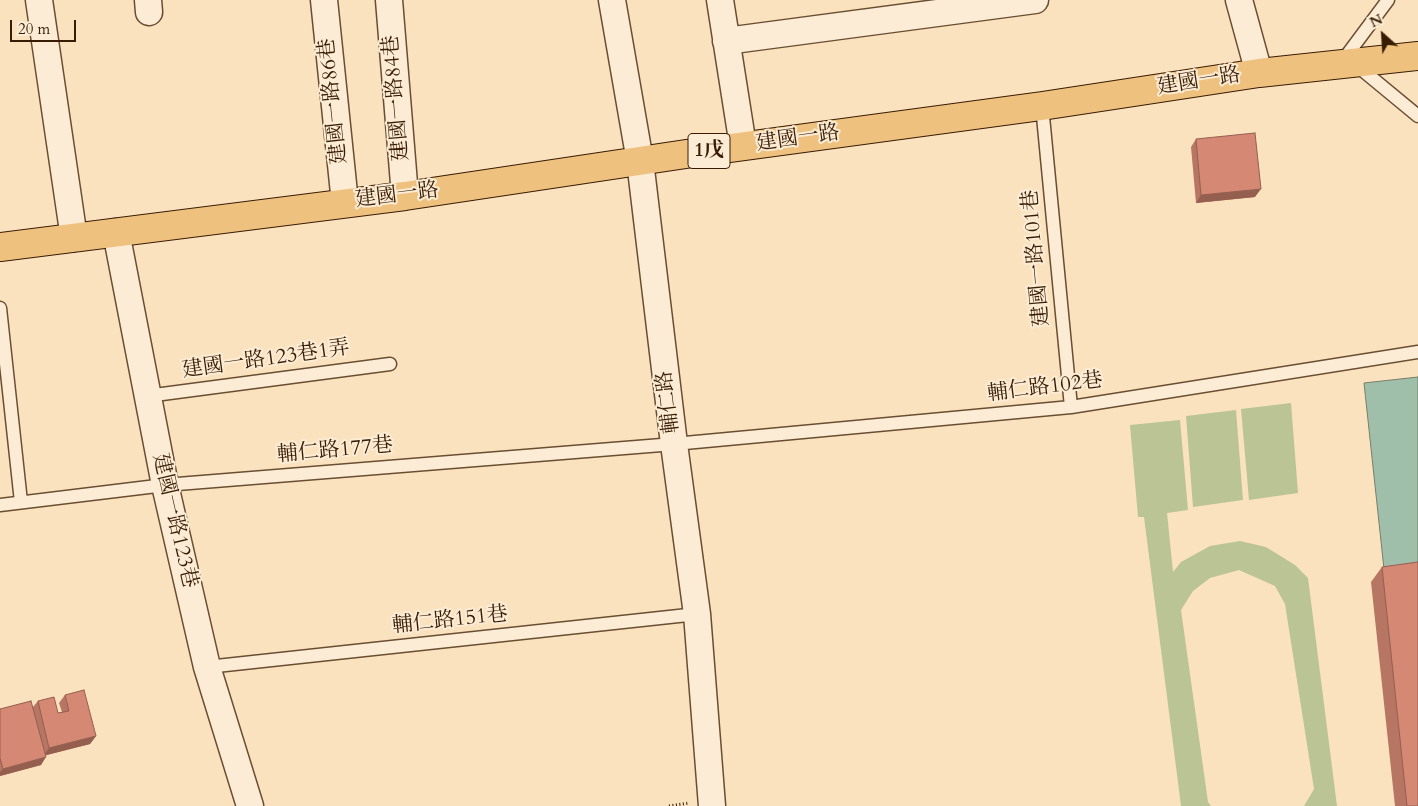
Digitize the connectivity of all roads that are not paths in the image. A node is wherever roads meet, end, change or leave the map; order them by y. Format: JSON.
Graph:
{"nodes":[{"id":1,"x":39,"y":0,"type":"edge"},
{"id":2,"x":324,"y":0,"type":"edge"},
{"id":3,"x":388,"y":0,"type":"edge"},
{"id":4,"x":612,"y":0,"type":"edge"},
{"id":5,"x":720,"y":0,"type":"edge"},
{"id":6,"x":1035,"y":0,"type":"edge"},
{"id":7,"x":1239,"y":0,"type":"edge"},
{"id":8,"x":1388,"y":0,"type":"edge"},
{"id":9,"x":726,"y":41,"type":"junction"},
{"id":10,"x":1418,"y":56,"type":"edge"},
{"id":11,"x":1347,"y":63,"type":"junction"},
{"id":12,"x":1259,"y":73,"type":"junction"},
{"id":13,"x":1042,"y":106,"type":"junction"},
{"id":14,"x":1418,"y":116,"type":"edge"},
{"id":15,"x":743,"y":146,"type":"junction"},
{"id":16,"x":640,"y":161,"type":"junction"},
{"id":17,"x":405,"y":196,"type":"junction"},
{"id":18,"x":345,"y":202,"type":"junction"},
{"id":19,"x":116,"y":232,"type":"junction"},
{"id":20,"x":74,"y":238,"type":"junction"},
{"id":21,"x":0,"y":247,"type":"edge"},
{"id":22,"x":0,"y":308,"type":"edge"},
{"id":23,"x":1418,"y":352,"type":"edge"},
{"id":24,"x":390,"y":364,"type":"dead end"},
{"id":25,"x":147,"y":396,"type":"junction"},
{"id":26,"x":1071,"y":407,"type":"junction"},
{"id":27,"x":674,"y":444,"type":"junction"},
{"id":28,"x":165,"y":485,"type":"junction"},
{"id":29,"x":21,"y":502,"type":"junction"},
{"id":30,"x":0,"y":505,"type":"edge"},
{"id":31,"x":697,"y":614,"type":"junction"},
{"id":32,"x":207,"y":667,"type":"junction"},
{"id":33,"x":250,"y":806,"type":"edge"},
{"id":34,"x":712,"y":806,"type":"edge"}],
"edges":[{"from":1,"to":20,"type":"street"},
{"from":2,"to":18,"type":"street","name":"建國一路86巷"},
{"from":3,"to":17,"type":"street","name":"建國一路84巷"},
{"from":4,"to":16,"type":"street","name":"輔仁路"},
{"from":5,"to":9,"type":"street"},
{"from":6,"to":9,"type":"street"},
{"from":7,"to":12,"type":"street"},
{"from":8,"to":11,"type":"lane"},
{"from":9,"to":15,"type":"street"},
{"from":10,"to":11,"type":"main road","name":"建國一路","number":"1戊"},
{"from":11,"to":12,"type":"main road","name":"建國一路","number":"1戊"},
{"from":11,"to":14,"type":"lane"},
{"from":12,"to":13,"type":"main road","name":"建國一路","number":"1戊"},
{"from":13,"to":15,"type":"main road","name":"建國一路","number":"1戊"},
{"from":13,"to":26,"type":"lane","name":"建國一路101巷"},
{"from":15,"to":16,"type":"main road","name":"建國一路","number":"1戊"},
{"from":16,"to":17,"type":"main road","name":"建國一路","number":"1戊"},
{"from":16,"to":27,"type":"street","name":"輔仁路"},
{"from":17,"to":18,"type":"main road","name":"建國一路","number":"1戊"},
{"from":18,"to":19,"type":"main road","name":"建國一路","number":"1戊"},
{"from":19,"to":20,"type":"main road","name":"建國一路","number":"1戊"},
{"from":19,"to":25,"type":"street","name":"建國一路123巷"},
{"from":20,"to":21,"type":"main road","name":"建國一路","number":"1戊"},
{"from":22,"to":29,"type":"lane"},
{"from":23,"to":26,"type":"lane","name":"輔仁路102巷"},
{"from":24,"to":25,"type":"lane","name":"建國一路123巷1弄"},
{"from":25,"to":28,"type":"street","name":"建國一路123巷"},
{"from":26,"to":27,"type":"lane","name":"輔仁路102巷"},
{"from":27,"to":28,"type":"lane","name":"輔仁路177巷"},
{"from":27,"to":31,"type":"street","name":"輔仁路"},
{"from":28,"to":29,"type":"lane","name":"輔仁路177巷"},
{"from":28,"to":32,"type":"street","name":"建國一路123巷"},
{"from":29,"to":30,"type":"lane","name":"輔仁路177巷"},
{"from":31,"to":32,"type":"lane","name":"輔仁路151巷"},
{"from":31,"to":34,"type":"street","name":"輔仁路"},
{"from":32,"to":33,"type":"street","name":"建國一路123巷"}]}
